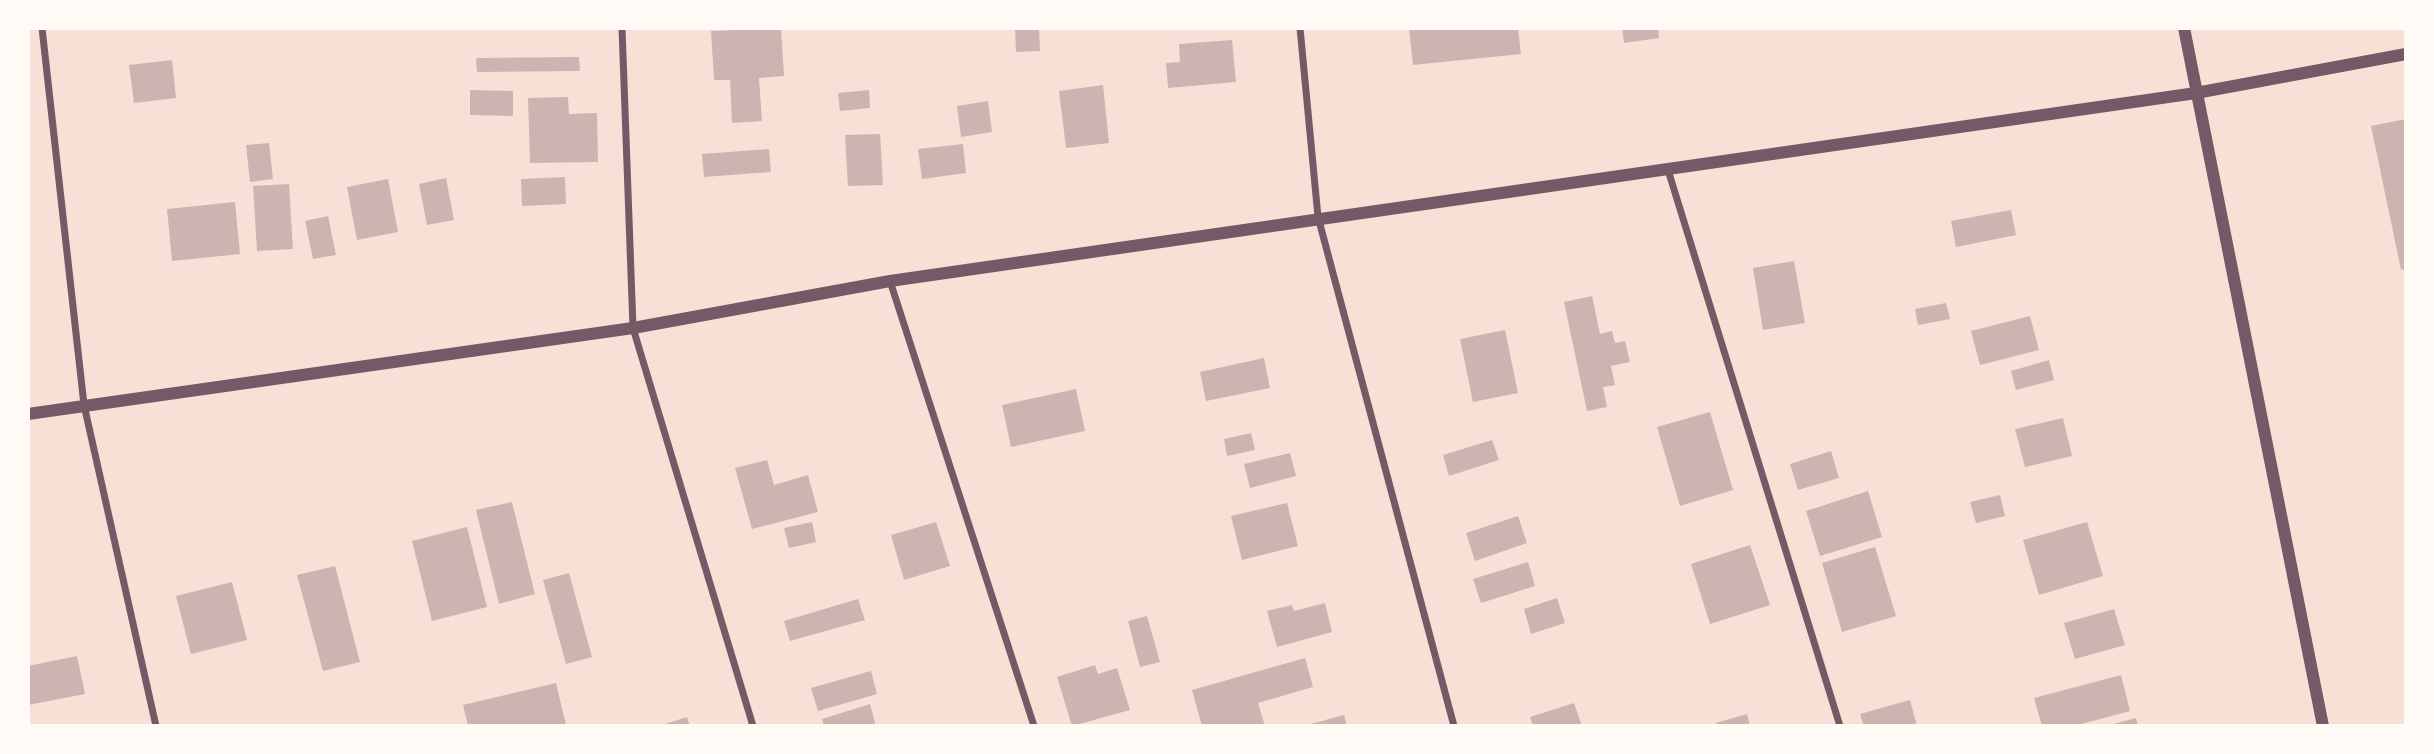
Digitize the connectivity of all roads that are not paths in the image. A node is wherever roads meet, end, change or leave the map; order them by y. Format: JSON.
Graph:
{"nodes":[{"id":1,"x":42,"y":28,"type":"edge"},
{"id":2,"x":622,"y":28,"type":"edge"},
{"id":3,"x":1300,"y":28,"type":"edge"},
{"id":4,"x":2184,"y":28,"type":"edge"},
{"id":5,"x":2406,"y":54,"type":"edge"},
{"id":6,"x":2196,"y":93,"type":"junction"},
{"id":7,"x":1668,"y":170,"type":"junction"},
{"id":8,"x":1318,"y":217,"type":"junction"},
{"id":9,"x":890,"y":281,"type":"junction"},
{"id":10,"x":633,"y":328,"type":"junction"},
{"id":11,"x":84,"y":405,"type":"junction"},
{"id":12,"x":28,"y":414,"type":"edge"},
{"id":13,"x":156,"y":726,"type":"edge"},
{"id":14,"x":754,"y":726,"type":"edge"},
{"id":15,"x":1034,"y":726,"type":"edge"},
{"id":16,"x":1454,"y":726,"type":"edge"},
{"id":17,"x":1840,"y":726,"type":"edge"},
{"id":18,"x":2323,"y":726,"type":"edge"}],
"edges":[{"from":1,"to":11,"type":"street"},
{"from":2,"to":10,"type":"street"},
{"from":3,"to":8,"type":"street"},
{"from":4,"to":6,"type":"street"},
{"from":5,"to":6,"type":"street"},
{"from":6,"to":7,"type":"street"},
{"from":6,"to":18,"type":"street"},
{"from":7,"to":8,"type":"street"},
{"from":7,"to":17,"type":"street"},
{"from":8,"to":9,"type":"street"},
{"from":8,"to":16,"type":"street"},
{"from":9,"to":10,"type":"street"},
{"from":9,"to":15,"type":"street"},
{"from":10,"to":11,"type":"street"},
{"from":10,"to":14,"type":"street"},
{"from":11,"to":12,"type":"street"},
{"from":11,"to":13,"type":"street"}]}
